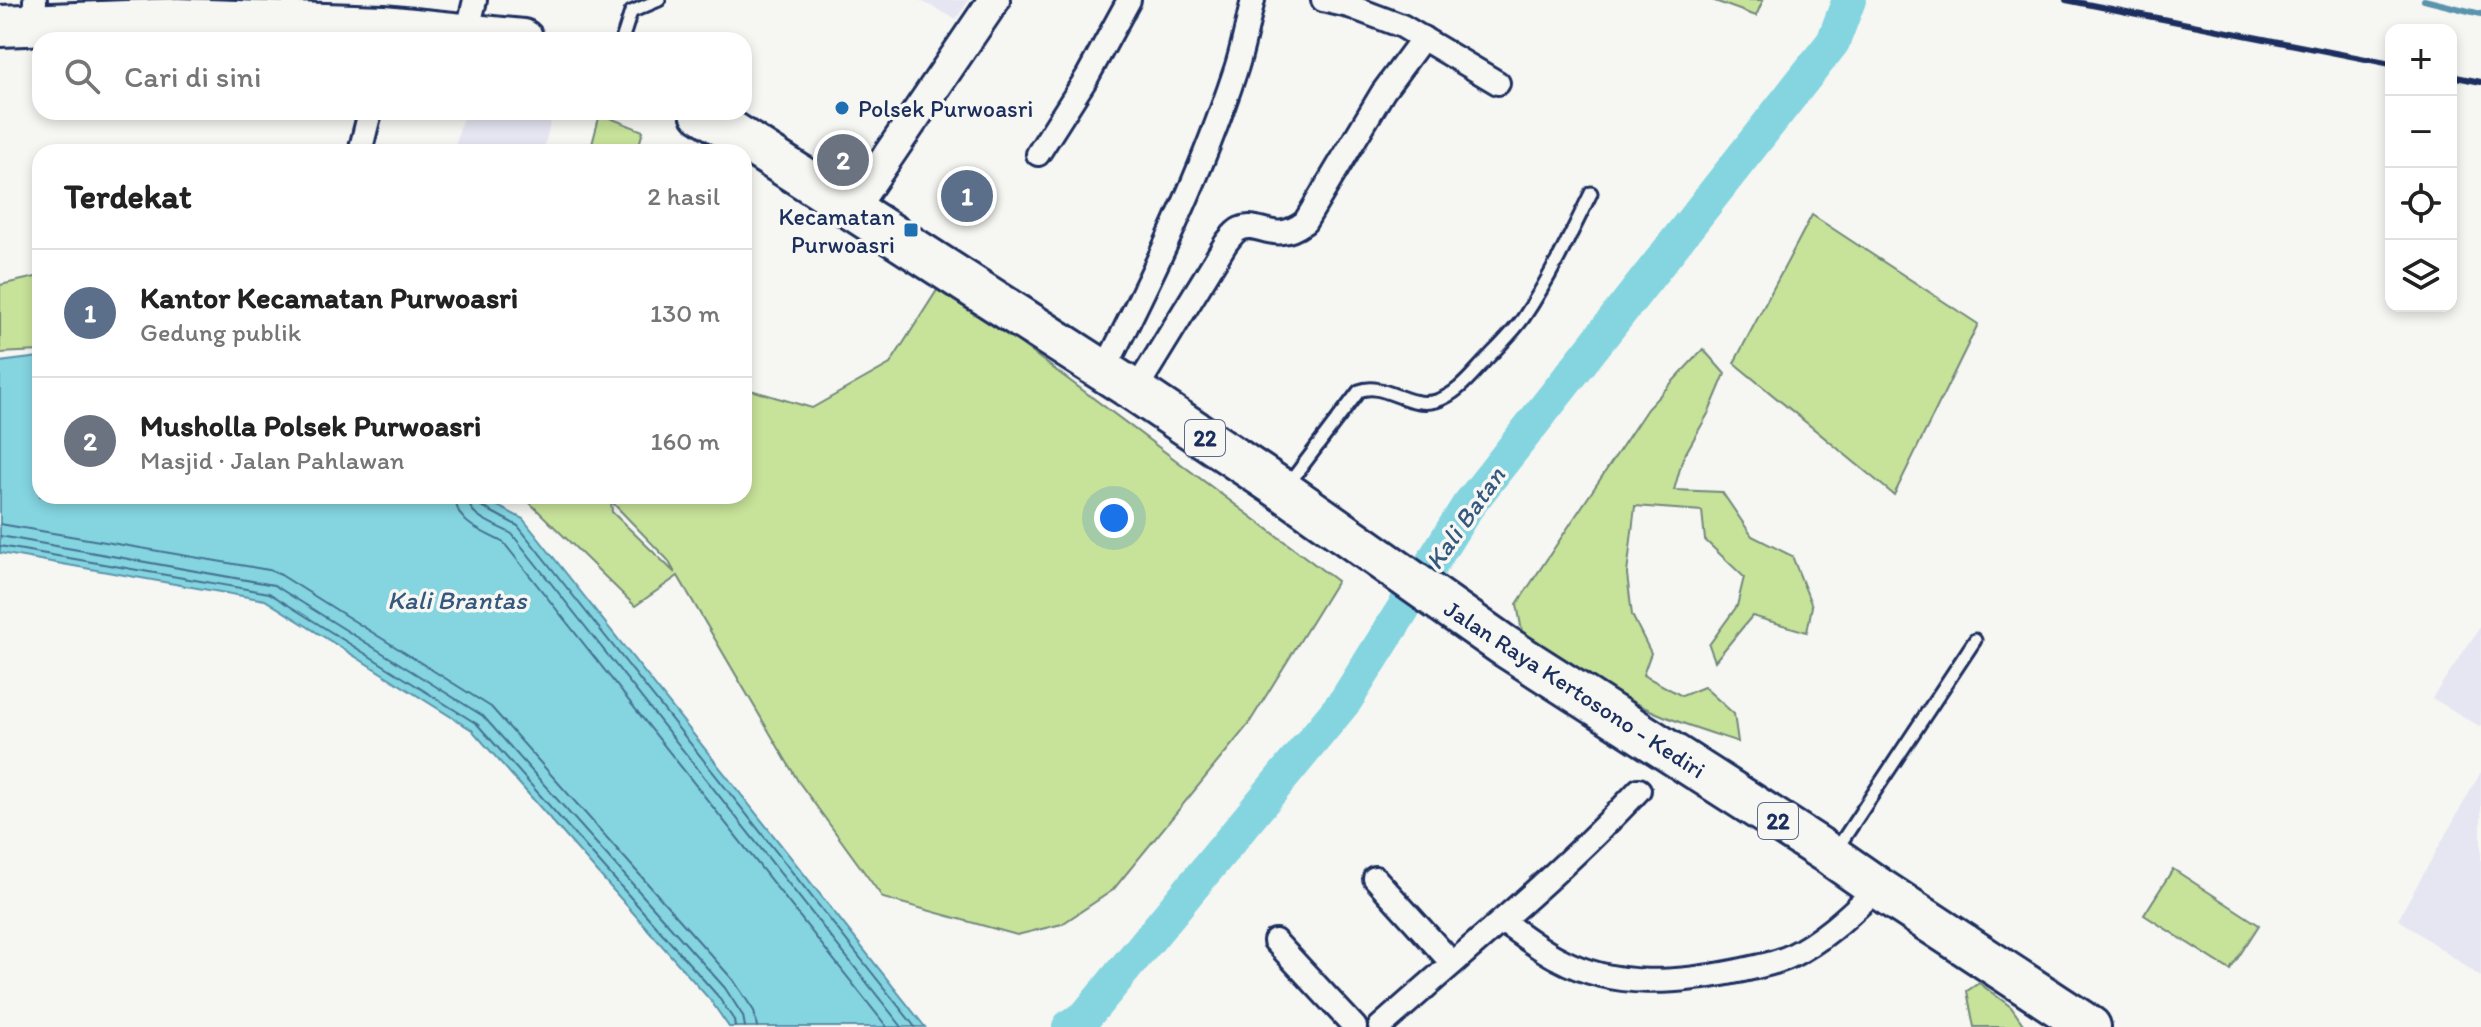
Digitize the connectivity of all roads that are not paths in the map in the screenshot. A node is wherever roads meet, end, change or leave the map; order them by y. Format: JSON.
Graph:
{"nodes":[{"id":1,"x":659,"y":0,"type":"edge"},
{"id":2,"x":994,"y":0,"type":"edge"},
{"id":3,"x":1129,"y":0,"type":"edge"},
{"id":4,"x":1253,"y":0,"type":"edge"},
{"id":5,"x":1323,"y":0,"type":"edge"},
{"id":6,"x":23,"y":17,"type":"edge"},
{"id":7,"x":471,"y":17,"type":"edge"},
{"id":8,"x":367,"y":32,"type":"edge"},
{"id":9,"x":388,"y":32,"type":"edge"},
{"id":10,"x":505,"y":32,"type":"edge"},
{"id":11,"x":625,"y":32,"type":"edge"},
{"id":12,"x":1423,"y":38,"type":"junction"},
{"id":13,"x":1498,"y":83,"type":"dead end"},
{"id":14,"x":368,"y":120,"type":"edge"},
{"id":15,"x":713,"y":120,"type":"edge"},
{"id":16,"x":362,"y":144,"type":"edge"},
{"id":17,"x":751,"y":144,"type":"edge"},
{"id":18,"x":752,"y":145,"type":"edge"},
{"id":19,"x":1038,"y":154,"type":"dead end"},
{"id":20,"x":1591,"y":193,"type":"dead end"},
{"id":21,"x":852,"y":209,"type":"junction"},
{"id":22,"x":1119,"y":381,"type":"junction"},
{"id":23,"x":1284,"y":491,"type":"junction"},
{"id":24,"x":1975,"y":640,"type":"dead end"},
{"id":25,"x":1639,"y":790,"type":"dead end"},
{"id":26,"x":1832,"y":856,"type":"junction"},
{"id":27,"x":1375,"y":878,"type":"dead end"},
{"id":28,"x":1878,"y":888,"type":"junction"},
{"id":29,"x":1503,"y":922,"type":"junction"},
{"id":30,"x":1275,"y":941,"type":"dead end"},
{"id":31,"x":1452,"y":963,"type":"junction"},
{"id":32,"x":2084,"y":1025,"type":"edge"},
{"id":33,"x":1355,"y":1027,"type":"edge"},
{"id":34,"x":1380,"y":1027,"type":"edge"}],
"edges":[{"from":1,"to":11,"type":"lane"},
{"from":2,"to":21,"type":"main road"},
{"from":3,"to":19,"type":"street"},
{"from":4,"to":22,"type":"street"},
{"from":5,"to":12,"type":"street"},
{"from":6,"to":8,"type":"highway"},
{"from":7,"to":9,"type":"highway"},
{"from":7,"to":10,"type":"highway"},
{"from":12,"to":13,"type":"street"},
{"from":12,"to":22,"type":"street"},
{"from":14,"to":16,"type":"street"},
{"from":15,"to":17,"type":"highway","name":"Jalan Raya Kertosono - Kediri","number":"22"},
{"from":18,"to":21,"type":"highway","name":"Jalan Raya Kertosono - Kediri","number":"22"},
{"from":20,"to":23,"type":"lane"},
{"from":21,"to":22,"type":"highway","name":"Jalan Raya Kertosono - Kediri","number":"22"},
{"from":22,"to":23,"type":"highway","name":"Jalan Raya Kertosono - Kediri","number":"22"},
{"from":23,"to":26,"type":"highway","name":"Jalan Raya Kertosono - Kediri","number":"22"},
{"from":24,"to":26,"type":"lane"},
{"from":25,"to":29,"type":"street"},
{"from":26,"to":28,"type":"highway","name":"Jalan Raya Kertosono - Kediri","number":"22"},
{"from":27,"to":31,"type":"street"},
{"from":28,"to":29,"type":"street"},
{"from":28,"to":32,"type":"highway","name":"Jalan Raya Kertosono - Kediri","number":"22"},
{"from":29,"to":31,"type":"street"},
{"from":30,"to":33,"type":"street"},
{"from":31,"to":34,"type":"street"}]}
